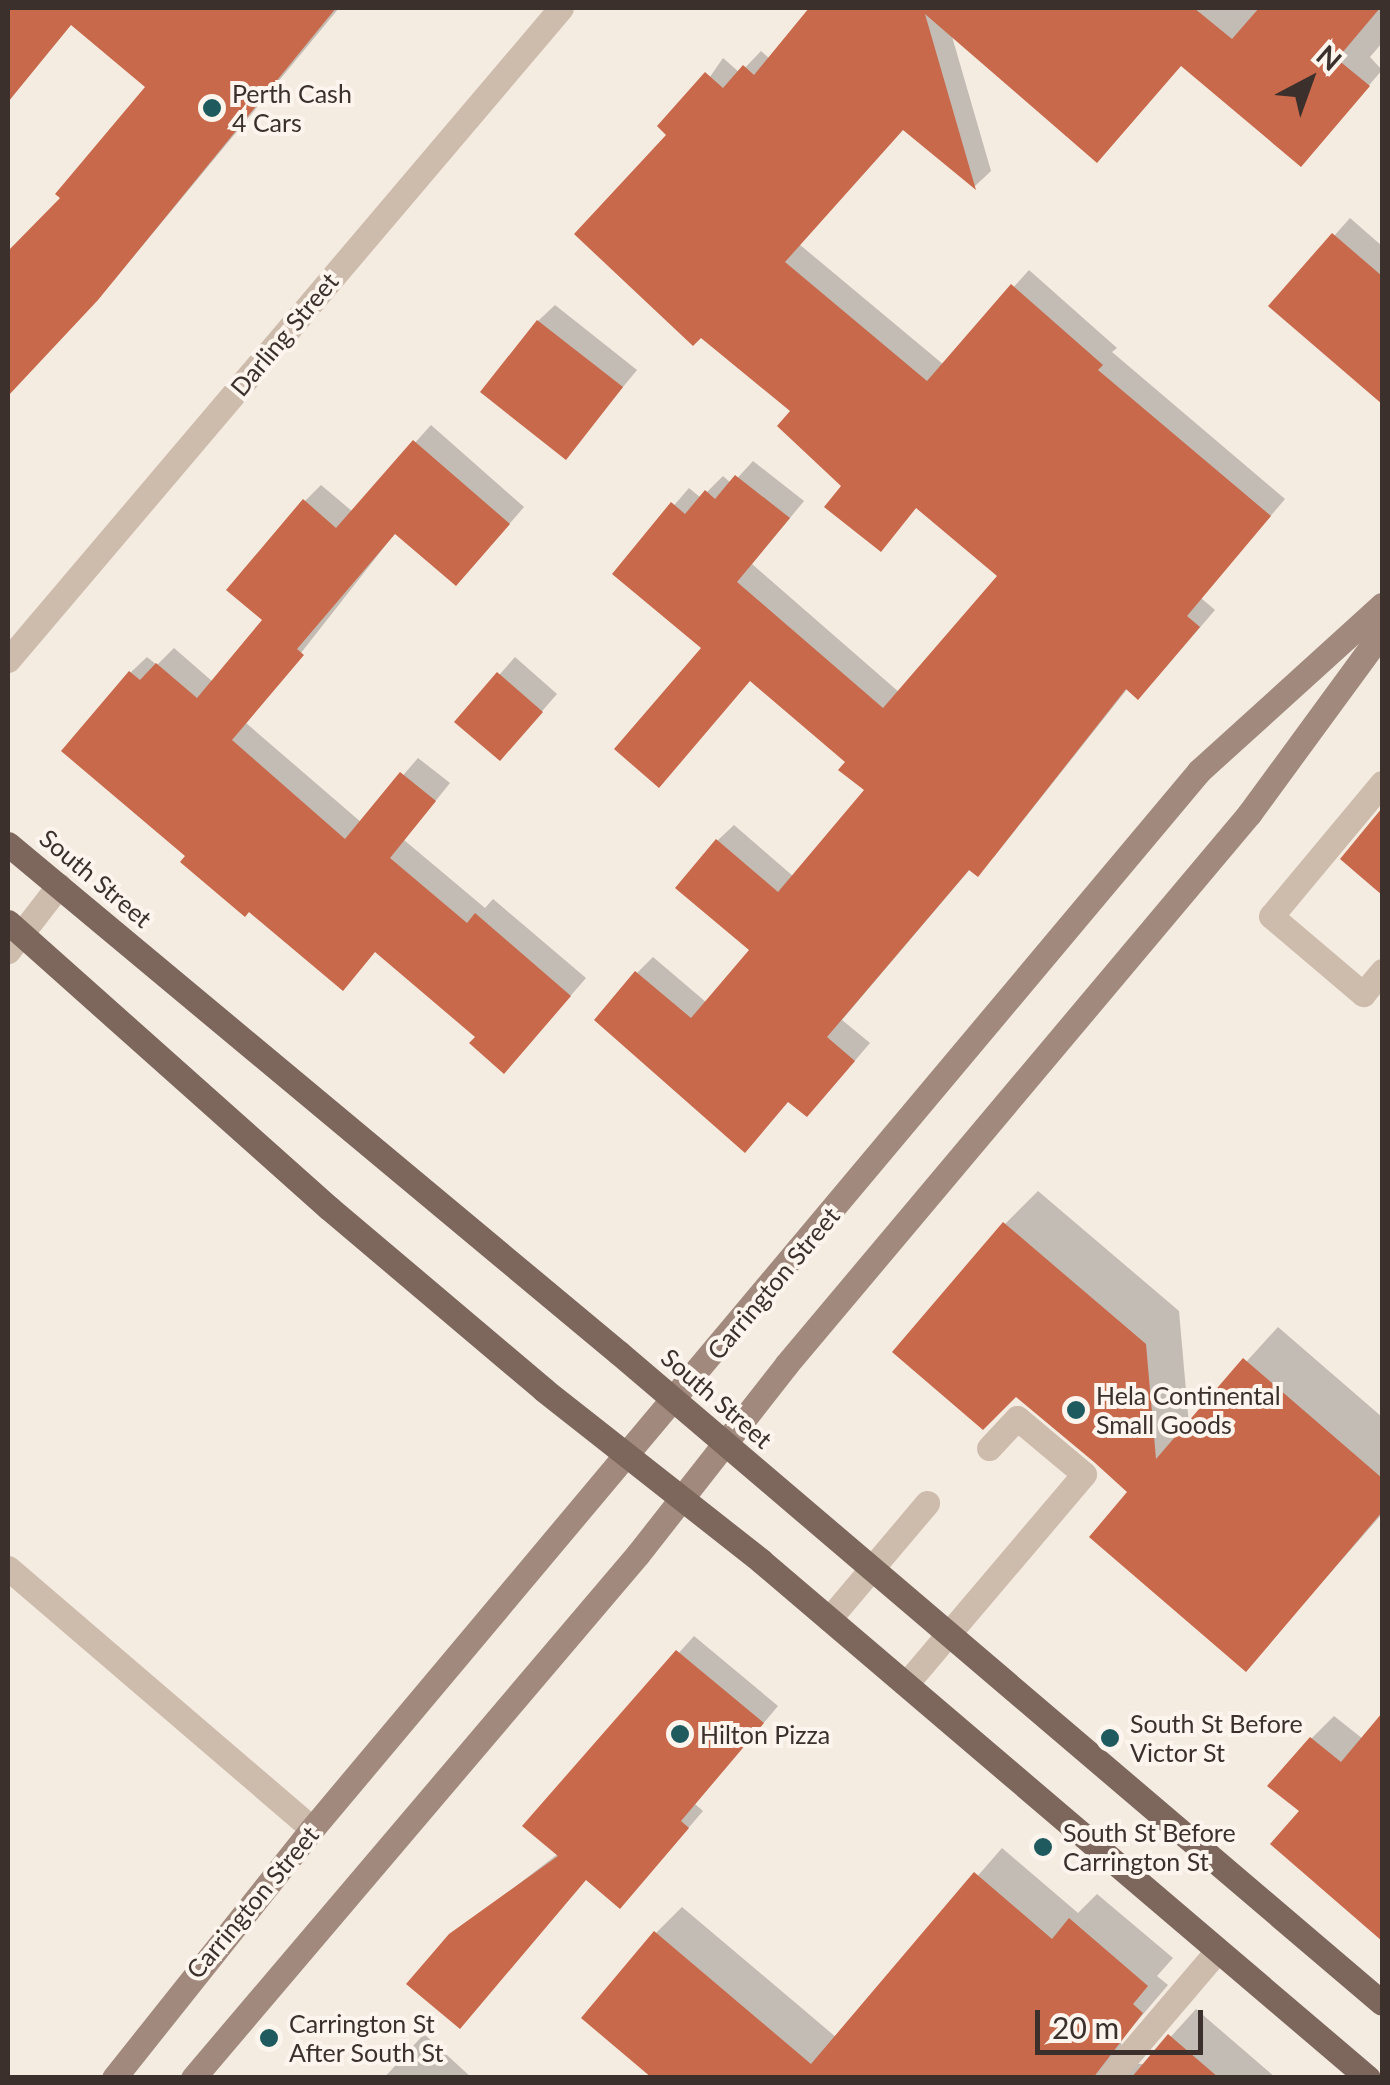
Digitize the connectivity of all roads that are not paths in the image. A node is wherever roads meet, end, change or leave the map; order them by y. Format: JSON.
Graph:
{"nodes":[{"id":1,"x":561,"y":8,"type":"edge"},
{"id":2,"x":1382,"y":605,"type":"edge"},
{"id":3,"x":1382,"y":632,"type":"edge"},
{"id":4,"x":8,"y":660,"type":"edge"},
{"id":5,"x":1382,"y":783,"type":"edge"},
{"id":6,"x":8,"y":844,"type":"edge"},
{"id":7,"x":59,"y":885,"type":"junction"},
{"id":8,"x":12,"y":936,"type":"edge"},
{"id":9,"x":1382,"y":971,"type":"edge"},
{"id":10,"x":674,"y":1402,"type":"junction"},
{"id":11,"x":726,"y":1444,"type":"junction"},
{"id":12,"x":989,"y":1448,"type":"dead end"},
{"id":13,"x":629,"y":1458,"type":"junction"},
{"id":14,"x":682,"y":1501,"type":"junction"},
{"id":15,"x":927,"y":1503,"type":"dead end"},
{"id":16,"x":8,"y":1568,"type":"edge"},
{"id":17,"x":871,"y":1569,"type":"junction"},
{"id":18,"x":829,"y":1618,"type":"junction"},
{"id":19,"x":948,"y":1635,"type":"junction"},
{"id":20,"x":906,"y":1684,"type":"junction"},
{"id":21,"x":312,"y":1829,"type":"junction"},
{"id":22,"x":1217,"y":1951,"type":"junction"},
{"id":23,"x":1382,"y":2003,"type":"edge"},
{"id":24,"x":114,"y":2078,"type":"edge"},
{"id":25,"x":193,"y":2078,"type":"edge"},
{"id":26,"x":1109,"y":2078,"type":"edge"},
{"id":27,"x":1368,"y":2078,"type":"edge"}],
"edges":[{"from":1,"to":4,"type":"street","name":"Darling Street"},
{"from":2,"to":10,"type":"main road","name":"Carrington Street"},
{"from":3,"to":11,"type":"main road"},
{"from":5,"to":9,"type":"street"},
{"from":6,"to":7,"type":"main road","name":"South Street"},
{"from":7,"to":8,"type":"street"},
{"from":7,"to":10,"type":"main road","name":"South Street"},
{"from":8,"to":13,"type":"main road"},
{"from":10,"to":11,"type":"main road","name":"South Street"},
{"from":10,"to":13,"type":"main road","name":"Carrington Street"},
{"from":11,"to":14,"type":"main road"},
{"from":11,"to":17,"type":"main road","name":"South Street"},
{"from":12,"to":19,"type":"street"},
{"from":13,"to":14,"type":"main road"},
{"from":13,"to":21,"type":"main road","name":"Carrington Street"},
{"from":14,"to":18,"type":"main road"},
{"from":14,"to":25,"type":"main road"},
{"from":15,"to":17,"type":"street"},
{"from":16,"to":21,"type":"street"},
{"from":17,"to":18,"type":"street"},
{"from":17,"to":19,"type":"main road","name":"South Street"},
{"from":18,"to":20,"type":"main road"},
{"from":19,"to":20,"type":"street"},
{"from":19,"to":23,"type":"main road","name":"South Street"},
{"from":20,"to":22,"type":"main road"},
{"from":21,"to":24,"type":"main road","name":"Carrington Street"},
{"from":22,"to":26,"type":"street"},
{"from":22,"to":27,"type":"main road"}]}
